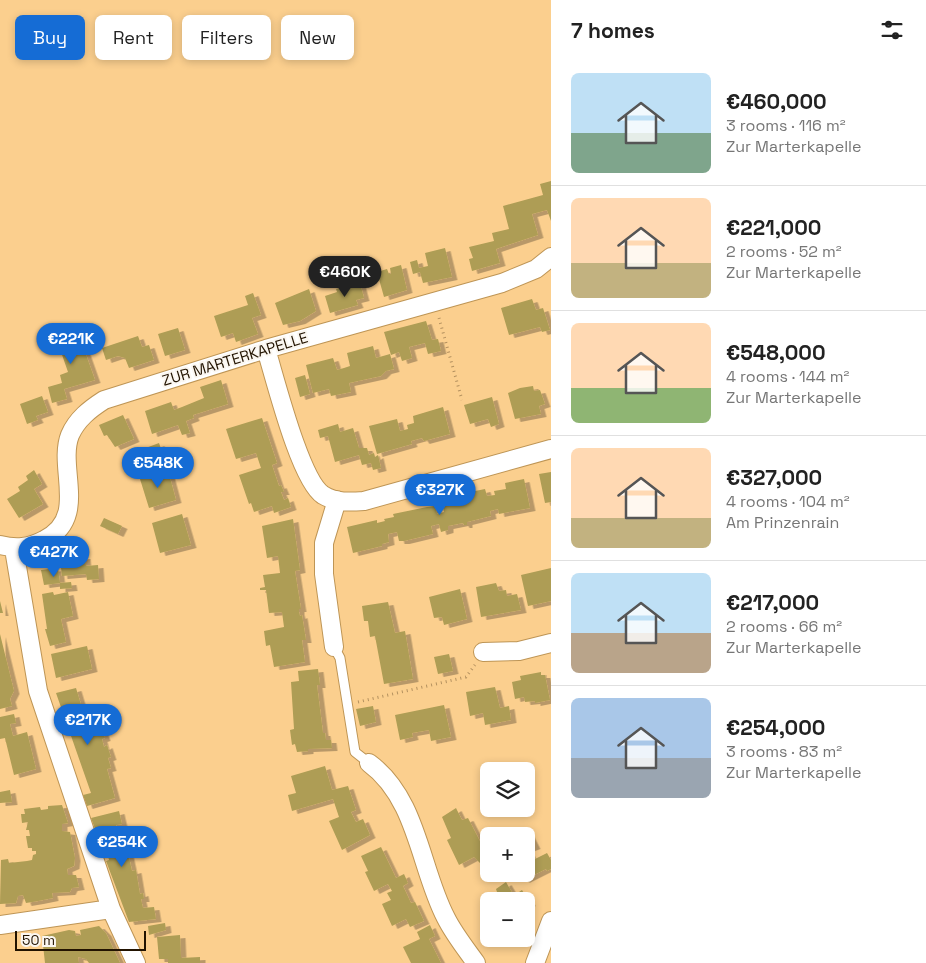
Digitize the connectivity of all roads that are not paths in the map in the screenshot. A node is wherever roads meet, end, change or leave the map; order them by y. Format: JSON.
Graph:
{"nodes":[{"id":1,"x":551,"y":257,"type":"edge"},
{"id":2,"x":266,"y":349,"type":"junction"},
{"id":3,"x":551,"y":449,"type":"edge"},
{"id":4,"x":337,"y":500,"type":"junction"},
{"id":5,"x":7,"y":547,"type":"edge"},
{"id":6,"x":551,"y":643,"type":"edge"},
{"id":7,"x":334,"y":647,"type":"joint"},
{"id":8,"x":484,"y":652,"type":"road end"},
{"id":9,"x":369,"y":763,"type":"joint"},
{"id":10,"x":111,"y":909,"type":"junction"},
{"id":11,"x":551,"y":921,"type":"edge"},
{"id":12,"x":0,"y":925,"type":"edge"},
{"id":13,"x":136,"y":963,"type":"edge"},
{"id":14,"x":476,"y":963,"type":"edge"},
{"id":15,"x":535,"y":963,"type":"edge"}],
"edges":[{"from":1,"to":2,"type":"street","name":"ZUR MARTERKAPELLE"},
{"from":2,"to":4,"type":"street"},
{"from":2,"to":5,"type":"street","name":"ZUR MARTERKAPELLE"},
{"from":3,"to":4,"type":"street"},
{"from":4,"to":7,"type":"street"},
{"from":5,"to":10,"type":"street","name":"ZUR MARTERKAPELLE"},
{"from":6,"to":8,"type":"street"},
{"from":7,"to":9,"type":"lane"},
{"from":9,"to":14,"type":"street"},
{"from":10,"to":12,"type":"street"},
{"from":10,"to":13,"type":"street","name":"ZUR MARTERKAPELLE"},
{"from":11,"to":15,"type":"street"}]}
